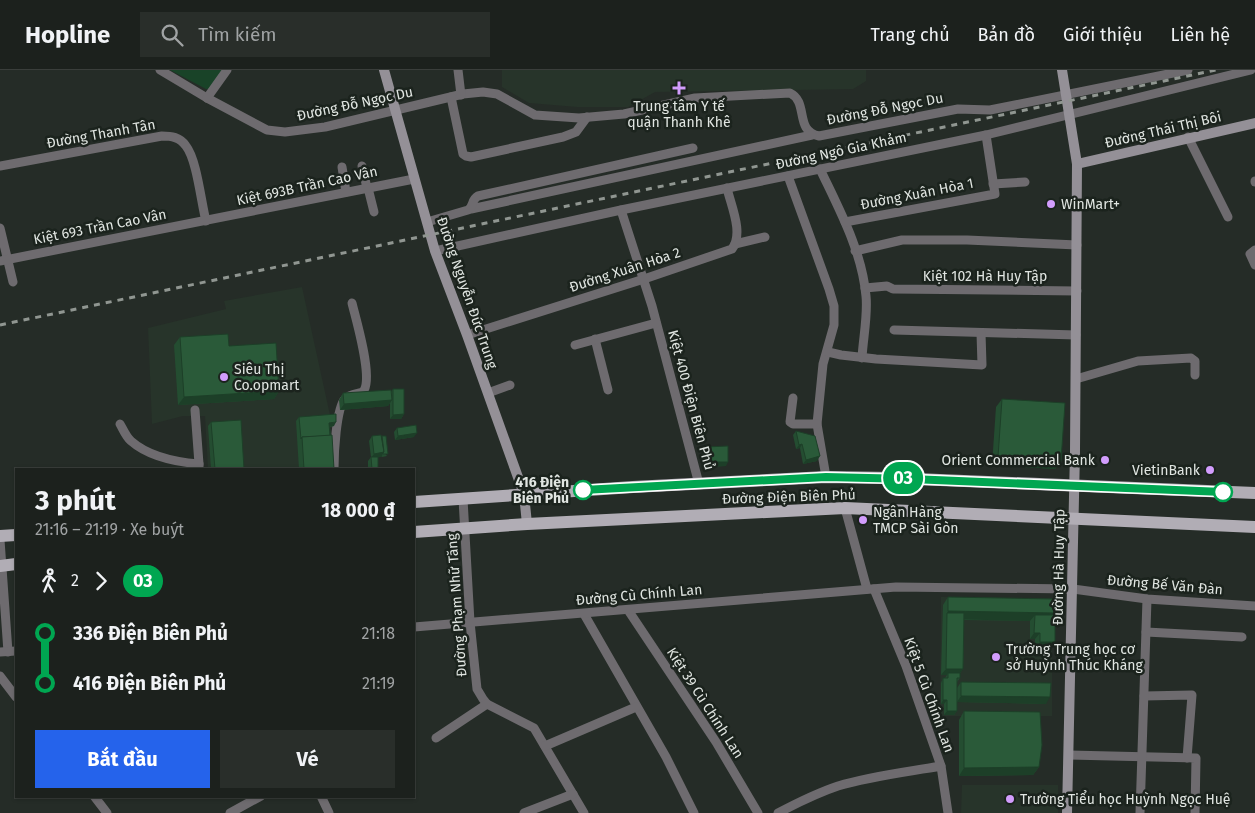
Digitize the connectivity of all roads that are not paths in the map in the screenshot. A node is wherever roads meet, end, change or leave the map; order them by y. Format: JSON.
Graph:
{"nodes":[{"id":1,"x":160,"y":70,"type":"edge"},
{"id":2,"x":227,"y":70,"type":"edge"},
{"id":3,"x":384,"y":70,"type":"edge"},
{"id":4,"x":458,"y":70,"type":"edge"},
{"id":5,"x":1062,"y":70,"type":"edge"},
{"id":6,"x":1188,"y":70,"type":"edge"},
{"id":7,"x":1252,"y":70,"type":"edge"},
{"id":8,"x":461,"y":95,"type":"junction"},
{"id":9,"x":1067,"y":95,"type":"junction"},
{"id":10,"x":207,"y":98,"type":"junction"},
{"id":11,"x":451,"y":98,"type":"junction"},
{"id":12,"x":395,"y":110,"type":"junction"},
{"id":13,"x":1070,"y":115,"type":"junction"},
{"id":14,"x":587,"y":117,"type":"junction"},
{"id":15,"x":1255,"y":123,"type":"edge"},
{"id":16,"x":812,"y":135,"type":"junction"},
{"id":17,"x":986,"y":135,"type":"junction"},
{"id":18,"x":1188,"y":138,"type":"junction"},
{"id":19,"x":693,"y":148,"type":"dead end"},
{"id":20,"x":1076,"y":164,"type":"junction"},
{"id":21,"x":0,"y":166,"type":"edge"},
{"id":22,"x":362,"y":166,"type":"dead end"},
{"id":23,"x":342,"y":167,"type":"dead end"},
{"id":24,"x":820,"y":169,"type":"junction"},
{"id":25,"x":788,"y":176,"type":"junction"},
{"id":26,"x":414,"y":178,"type":"junction"},
{"id":27,"x":1026,"y":182,"type":"dead end"},
{"id":28,"x":993,"y":184,"type":"junction"},
{"id":29,"x":368,"y":188,"type":"junction"},
{"id":30,"x":727,"y":188,"type":"junction"},
{"id":31,"x":346,"y":192,"type":"junction"},
{"id":32,"x":470,"y":209,"type":"junction"},
{"id":33,"x":621,"y":210,"type":"junction"},
{"id":34,"x":374,"y":212,"type":"dead end"},
{"id":35,"x":1228,"y":217,"type":"dead end"},
{"id":36,"x":206,"y":221,"type":"junction"},
{"id":37,"x":427,"y":222,"type":"junction"},
{"id":38,"x":845,"y":222,"type":"junction"},
{"id":39,"x":0,"y":228,"type":"edge"},
{"id":40,"x":765,"y":237,"type":"dead end"},
{"id":41,"x":735,"y":244,"type":"junction"},
{"id":42,"x":1077,"y":245,"type":"junction"},
{"id":43,"x":855,"y":250,"type":"junction"},
{"id":44,"x":435,"y":251,"type":"junction"},
{"id":45,"x":1253,"y":252,"type":"edge"},
{"id":46,"x":4,"y":260,"type":"edge"},
{"id":47,"x":1255,"y":265,"type":"edge"},
{"id":48,"x":644,"y":279,"type":"junction"},
{"id":49,"x":14,"y":282,"type":"dead end"},
{"id":50,"x":865,"y":288,"type":"junction"},
{"id":51,"x":1076,"y":290,"type":"junction"},
{"id":52,"x":352,"y":303,"type":"dead end"},
{"id":53,"x":656,"y":323,"type":"junction"},
{"id":54,"x":894,"y":330,"type":"dead end"},
{"id":55,"x":981,"y":333,"type":"junction"},
{"id":56,"x":467,"y":335,"type":"junction"},
{"id":57,"x":1076,"y":336,"type":"junction"},
{"id":58,"x":595,"y":339,"type":"junction"},
{"id":59,"x":575,"y":345,"type":"dead end"},
{"id":60,"x":828,"y":352,"type":"junction"},
{"id":61,"x":862,"y":358,"type":"junction"},
{"id":62,"x":1195,"y":375,"type":"dead end"},
{"id":63,"x":1076,"y":379,"type":"junction"},
{"id":64,"x":510,"y":385,"type":"dead end"},
{"id":65,"x":608,"y":390,"type":"dead end"},
{"id":66,"x":488,"y":394,"type":"junction"},
{"id":67,"x":793,"y":398,"type":"dead end"},
{"id":68,"x":195,"y":410,"type":"dead end"},
{"id":69,"x":120,"y":424,"type":"dead end"},
{"id":70,"x":817,"y":424,"type":"junction"},
{"id":71,"x":199,"y":466,"type":"edge"},
{"id":72,"x":334,"y":468,"type":"edge"},
{"id":73,"x":826,"y":477,"type":"junction"},
{"id":74,"x":699,"y":484,"type":"junction"},
{"id":75,"x":1074,"y":485,"type":"junction"},
{"id":76,"x":1255,"y":493,"type":"edge"},
{"id":77,"x":524,"y":494,"type":"junction"},
{"id":78,"x":463,"y":499,"type":"junction"},
{"id":79,"x":415,"y":502,"type":"edge"},
{"id":80,"x":845,"y":508,"type":"junction"},
{"id":81,"x":1073,"y":519,"type":"junction"},
{"id":82,"x":527,"y":524,"type":"junction"},
{"id":83,"x":1255,"y":527,"type":"edge"},
{"id":84,"x":465,"y":528,"type":"junction"},
{"id":85,"x":415,"y":532,"type":"edge"},
{"id":86,"x":15,"y":535,"type":"edge"},
{"id":87,"x":0,"y":536,"type":"edge"},
{"id":88,"x":0,"y":540,"type":"edge"},
{"id":89,"x":15,"y":564,"type":"edge"},
{"id":90,"x":1,"y":566,"type":"edge"},
{"id":91,"x":871,"y":589,"type":"junction"},
{"id":92,"x":1073,"y":589,"type":"junction"},
{"id":93,"x":1147,"y":599,"type":"junction"},
{"id":94,"x":1255,"y":606,"type":"edge"},
{"id":95,"x":628,"y":610,"type":"junction"},
{"id":96,"x":584,"y":614,"type":"junction"},
{"id":97,"x":470,"y":622,"type":"junction"},
{"id":98,"x":415,"y":626,"type":"edge"},
{"id":99,"x":1146,"y":632,"type":"junction"},
{"id":100,"x":1242,"y":637,"type":"dead end"},
{"id":101,"x":8,"y":652,"type":"edge"},
{"id":102,"x":0,"y":676,"type":"edge"},
{"id":103,"x":15,"y":695,"type":"edge"},
{"id":104,"x":1144,"y":696,"type":"junction"},
{"id":105,"x":487,"y":704,"type":"junction"},
{"id":106,"x":636,"y":706,"type":"junction"},
{"id":107,"x":436,"y":738,"type":"dead end"},
{"id":108,"x":546,"y":746,"type":"junction"},
{"id":109,"x":1069,"y":755,"type":"junction"},
{"id":110,"x":1142,"y":757,"type":"junction"},
{"id":111,"x":1187,"y":758,"type":"junction"},
{"id":112,"x":941,"y":766,"type":"junction"},
{"id":113,"x":573,"y":794,"type":"junction"},
{"id":114,"x":96,"y":798,"type":"edge"},
{"id":115,"x":257,"y":798,"type":"edge"},
{"id":116,"x":322,"y":798,"type":"edge"},
{"id":117,"x":107,"y":813,"type":"edge"},
{"id":118,"x":230,"y":813,"type":"edge"},
{"id":119,"x":330,"y":813,"type":"edge"},
{"id":120,"x":524,"y":813,"type":"edge"},
{"id":121,"x":584,"y":813,"type":"edge"},
{"id":122,"x":694,"y":813,"type":"edge"},
{"id":123,"x":758,"y":813,"type":"edge"},
{"id":124,"x":778,"y":813,"type":"edge"},
{"id":125,"x":948,"y":813,"type":"edge"},
{"id":126,"x":1067,"y":813,"type":"edge"},
{"id":127,"x":1140,"y":813,"type":"edge"},
{"id":128,"x":1195,"y":813,"type":"edge"}],
"edges":[{"from":1,"to":10,"type":"street","name":"Đường Đỗ Ngọc Du"},
{"from":2,"to":10,"type":"street"},
{"from":3,"to":12,"type":"street","name":"Đường Nguyễn Đức Trung"},
{"from":4,"to":8,"type":"street"},
{"from":5,"to":9,"type":"street","name":"Đường Hà Huy Tập"},
{"from":6,"to":9,"type":"street","name":"Đường Đỗ Ngọc Du"},
{"from":7,"to":13,"type":"street","name":"Đường Ngô Gia Khảm"},
{"from":8,"to":11,"type":"street","name":"Đường Đỗ Ngọc Du"},
{"from":8,"to":14,"type":"street","name":"Đường Đỗ Ngọc Du"},
{"from":9,"to":13,"type":"street","name":"Đường Hà Huy Tập"},
{"from":9,"to":16,"type":"street","name":"Đường Đỗ Ngọc Du"},
{"from":10,"to":12,"type":"street","name":"Đường Đỗ Ngọc Du"},
{"from":11,"to":12,"type":"street","name":"Đường Đỗ Ngọc Du"},
{"from":11,"to":14,"type":"street"},
{"from":12,"to":26,"type":"street","name":"Đường Nguyễn Đức Trung"},
{"from":13,"to":17,"type":"street","name":"Đường Ngô Gia Khảm"},
{"from":13,"to":20,"type":"street","name":"Đường Hà Huy Tập"},
{"from":14,"to":16,"type":"street","name":"Đường Đỗ Ngọc Du"},
{"from":15,"to":18,"type":"street","name":"Đường Thái Thị Bôi"},
{"from":16,"to":32,"type":"street"},
{"from":17,"to":24,"type":"street","name":"Đường Ngô Gia Khảm"},
{"from":17,"to":28,"type":"street","name":"Đường Xuân Hòa 1"},
{"from":18,"to":20,"type":"street","name":"Đường Thái Thị Bôi"},
{"from":18,"to":35,"type":"street"},
{"from":19,"to":32,"type":"street"},
{"from":20,"to":42,"type":"street","name":"Đường Hà Huy Tập"},
{"from":21,"to":36,"type":"street","name":"Đường Thanh Tân"},
{"from":22,"to":29,"type":"street"},
{"from":23,"to":31,"type":"street"},
{"from":24,"to":25,"type":"street","name":"Đường Ngô Gia Khảm"},
{"from":24,"to":38,"type":"street"},
{"from":25,"to":30,"type":"street","name":"Đường Ngô Gia Khảm"},
{"from":25,"to":60,"type":"street"},
{"from":26,"to":29,"type":"street","name":"Kiệt 693B Trần Cao Vân"},
{"from":26,"to":37,"type":"street","name":"Đường Nguyễn Đức Trung"},
{"from":27,"to":28,"type":"street"},
{"from":28,"to":38,"type":"street","name":"Đường Xuân Hòa 1"},
{"from":29,"to":31,"type":"street","name":"Kiệt 693B Trần Cao Vân"},
{"from":29,"to":34,"type":"street"},
{"from":30,"to":33,"type":"street","name":"Đường Ngô Gia Khảm"},
{"from":30,"to":41,"type":"street"},
{"from":31,"to":36,"type":"street","name":"Kiệt 693B Trần Cao Vân"},
{"from":32,"to":37,"type":"street"},
{"from":33,"to":44,"type":"street","name":"Đường Ngô Gia Khảm"},
{"from":33,"to":48,"type":"street","name":"Kiệt 400 Điện Biên Phủ"},
{"from":36,"to":46,"type":"street","name":"Kiệt 693 Trần Cao Vân"},
{"from":37,"to":44,"type":"street","name":"Đường Nguyễn Đức Trung"},
{"from":38,"to":43,"type":"street"},
{"from":39,"to":46,"type":"street"},
{"from":40,"to":41,"type":"street","name":"Đường Xuân Hòa 2"},
{"from":41,"to":48,"type":"street","name":"Đường Xuân Hòa 2"},
{"from":42,"to":43,"type":"street"},
{"from":42,"to":51,"type":"street","name":"Đường Hà Huy Tập"},
{"from":43,"to":50,"type":"street"},
{"from":44,"to":56,"type":"street","name":"Đường Nguyễn Đức Trung"},
{"from":45,"to":47,"type":"street"},
{"from":46,"to":49,"type":"street"},
{"from":48,"to":53,"type":"street","name":"Kiệt 400 Điện Biên Phủ"},
{"from":48,"to":56,"type":"street","name":"Đường Xuân Hòa 2"},
{"from":50,"to":51,"type":"street","name":"Kiệt 102 Hà Huy Tập"},
{"from":50,"to":61,"type":"street"},
{"from":51,"to":57,"type":"street","name":"Đường Hà Huy Tập"},
{"from":52,"to":72,"type":"street"},
{"from":53,"to":58,"type":"street","name":"Kiệt 400 Điện Biên Phủ"},
{"from":53,"to":74,"type":"street","name":"Kiệt 400 Điện Biên Phủ"},
{"from":54,"to":55,"type":"street"},
{"from":55,"to":57,"type":"street"},
{"from":55,"to":61,"type":"street"},
{"from":56,"to":66,"type":"street","name":"Đường Nguyễn Đức Trung"},
{"from":57,"to":63,"type":"street","name":"Đường Hà Huy Tập"},
{"from":58,"to":59,"type":"street","name":"Kiệt 400 Điện Biên Phủ"},
{"from":58,"to":65,"type":"street"},
{"from":60,"to":61,"type":"street"},
{"from":60,"to":70,"type":"street"},
{"from":62,"to":63,"type":"street"},
{"from":63,"to":75,"type":"street","name":"Đường Hà Huy Tập"},
{"from":64,"to":66,"type":"street"},
{"from":66,"to":77,"type":"street","name":"Đường Nguyễn Đức Trung"},
{"from":67,"to":70,"type":"street"},
{"from":68,"to":71,"type":"street"},
{"from":69,"to":71,"type":"street"},
{"from":70,"to":73,"type":"street"},
{"from":73,"to":74,"type":"main road","name":"Đường Điện Biên Phủ"},
{"from":73,"to":75,"type":"main road","name":"Đường Điện Biên Phủ"},
{"from":74,"to":77,"type":"main road","name":"Đường Điện Biên Phủ"},
{"from":75,"to":76,"type":"main road","name":"Đường Điện Biên Phủ"},
{"from":75,"to":81,"type":"street","name":"Đường Hà Huy Tập"},
{"from":77,"to":78,"type":"main road","name":"Đường Điện Biên Phủ"},
{"from":77,"to":82,"type":"street","name":"Đường Nguyễn Đức Trung"},
{"from":78,"to":79,"type":"main road","name":"Đường Điện Biên Phủ"},
{"from":78,"to":84,"type":"street","name":"Đường Phạm Nhữ Tăng"},
{"from":80,"to":81,"type":"main road","name":"Đường Điện Biên Phủ"},
{"from":80,"to":82,"type":"main road","name":"Đường Điện Biên Phủ"},
{"from":80,"to":91,"type":"street"},
{"from":81,"to":83,"type":"main road","name":"Đường Điện Biên Phủ"},
{"from":81,"to":92,"type":"street","name":"Đường Hà Huy Tập"},
{"from":82,"to":84,"type":"main road","name":"Đường Điện Biên Phủ"},
{"from":84,"to":85,"type":"main road","name":"Đường Điện Biên Phủ"},
{"from":84,"to":97,"type":"street","name":"Đường Phạm Nhữ Tăng"},
{"from":86,"to":87,"type":"main road"},
{"from":88,"to":90,"type":"street"},
{"from":89,"to":90,"type":"main road"},
{"from":90,"to":101,"type":"street"},
{"from":91,"to":92,"type":"street","name":"Đường Cù Chính Lan"},
{"from":91,"to":95,"type":"street","name":"Đường Cù Chính Lan"},
{"from":91,"to":112,"type":"street","name":"Kiệt 5 Cù Chính Lan"},
{"from":92,"to":93,"type":"street","name":"Đường Bế Văn Đàn"},
{"from":92,"to":109,"type":"street","name":"Đường Hà Huy Tập"},
{"from":93,"to":94,"type":"street","name":"Đường Bế Văn Đàn"},
{"from":93,"to":99,"type":"street"},
{"from":95,"to":96,"type":"street","name":"Đường Cù Chính Lan"},
{"from":95,"to":123,"type":"street","name":"Kiệt 39 Cù Chính Lan"},
{"from":96,"to":97,"type":"street","name":"Đường Cù Chính Lan"},
{"from":96,"to":106,"type":"street"},
{"from":97,"to":98,"type":"street","name":"Đường Cù Chính Lan"},
{"from":97,"to":105,"type":"street","name":"Đường Phạm Nhữ Tăng"},
{"from":99,"to":100,"type":"street"},
{"from":99,"to":104,"type":"street"},
{"from":102,"to":103,"type":"street"},
{"from":104,"to":110,"type":"street"},
{"from":104,"to":111,"type":"street"},
{"from":105,"to":107,"type":"street"},
{"from":105,"to":108,"type":"street"},
{"from":106,"to":108,"type":"street"},
{"from":106,"to":122,"type":"street"},
{"from":108,"to":113,"type":"street"},
{"from":109,"to":110,"type":"street"},
{"from":109,"to":126,"type":"street","name":"Đường Hà Huy Tập"},
{"from":110,"to":111,"type":"street"},
{"from":110,"to":127,"type":"street"},
{"from":111,"to":128,"type":"street"},
{"from":112,"to":124,"type":"street"},
{"from":112,"to":125,"type":"street","name":"Kiệt 5 Cù Chính Lan"},
{"from":113,"to":120,"type":"street"},
{"from":113,"to":121,"type":"street"},
{"from":114,"to":117,"type":"street"},
{"from":115,"to":118,"type":"street"},
{"from":116,"to":119,"type":"street"}]}
